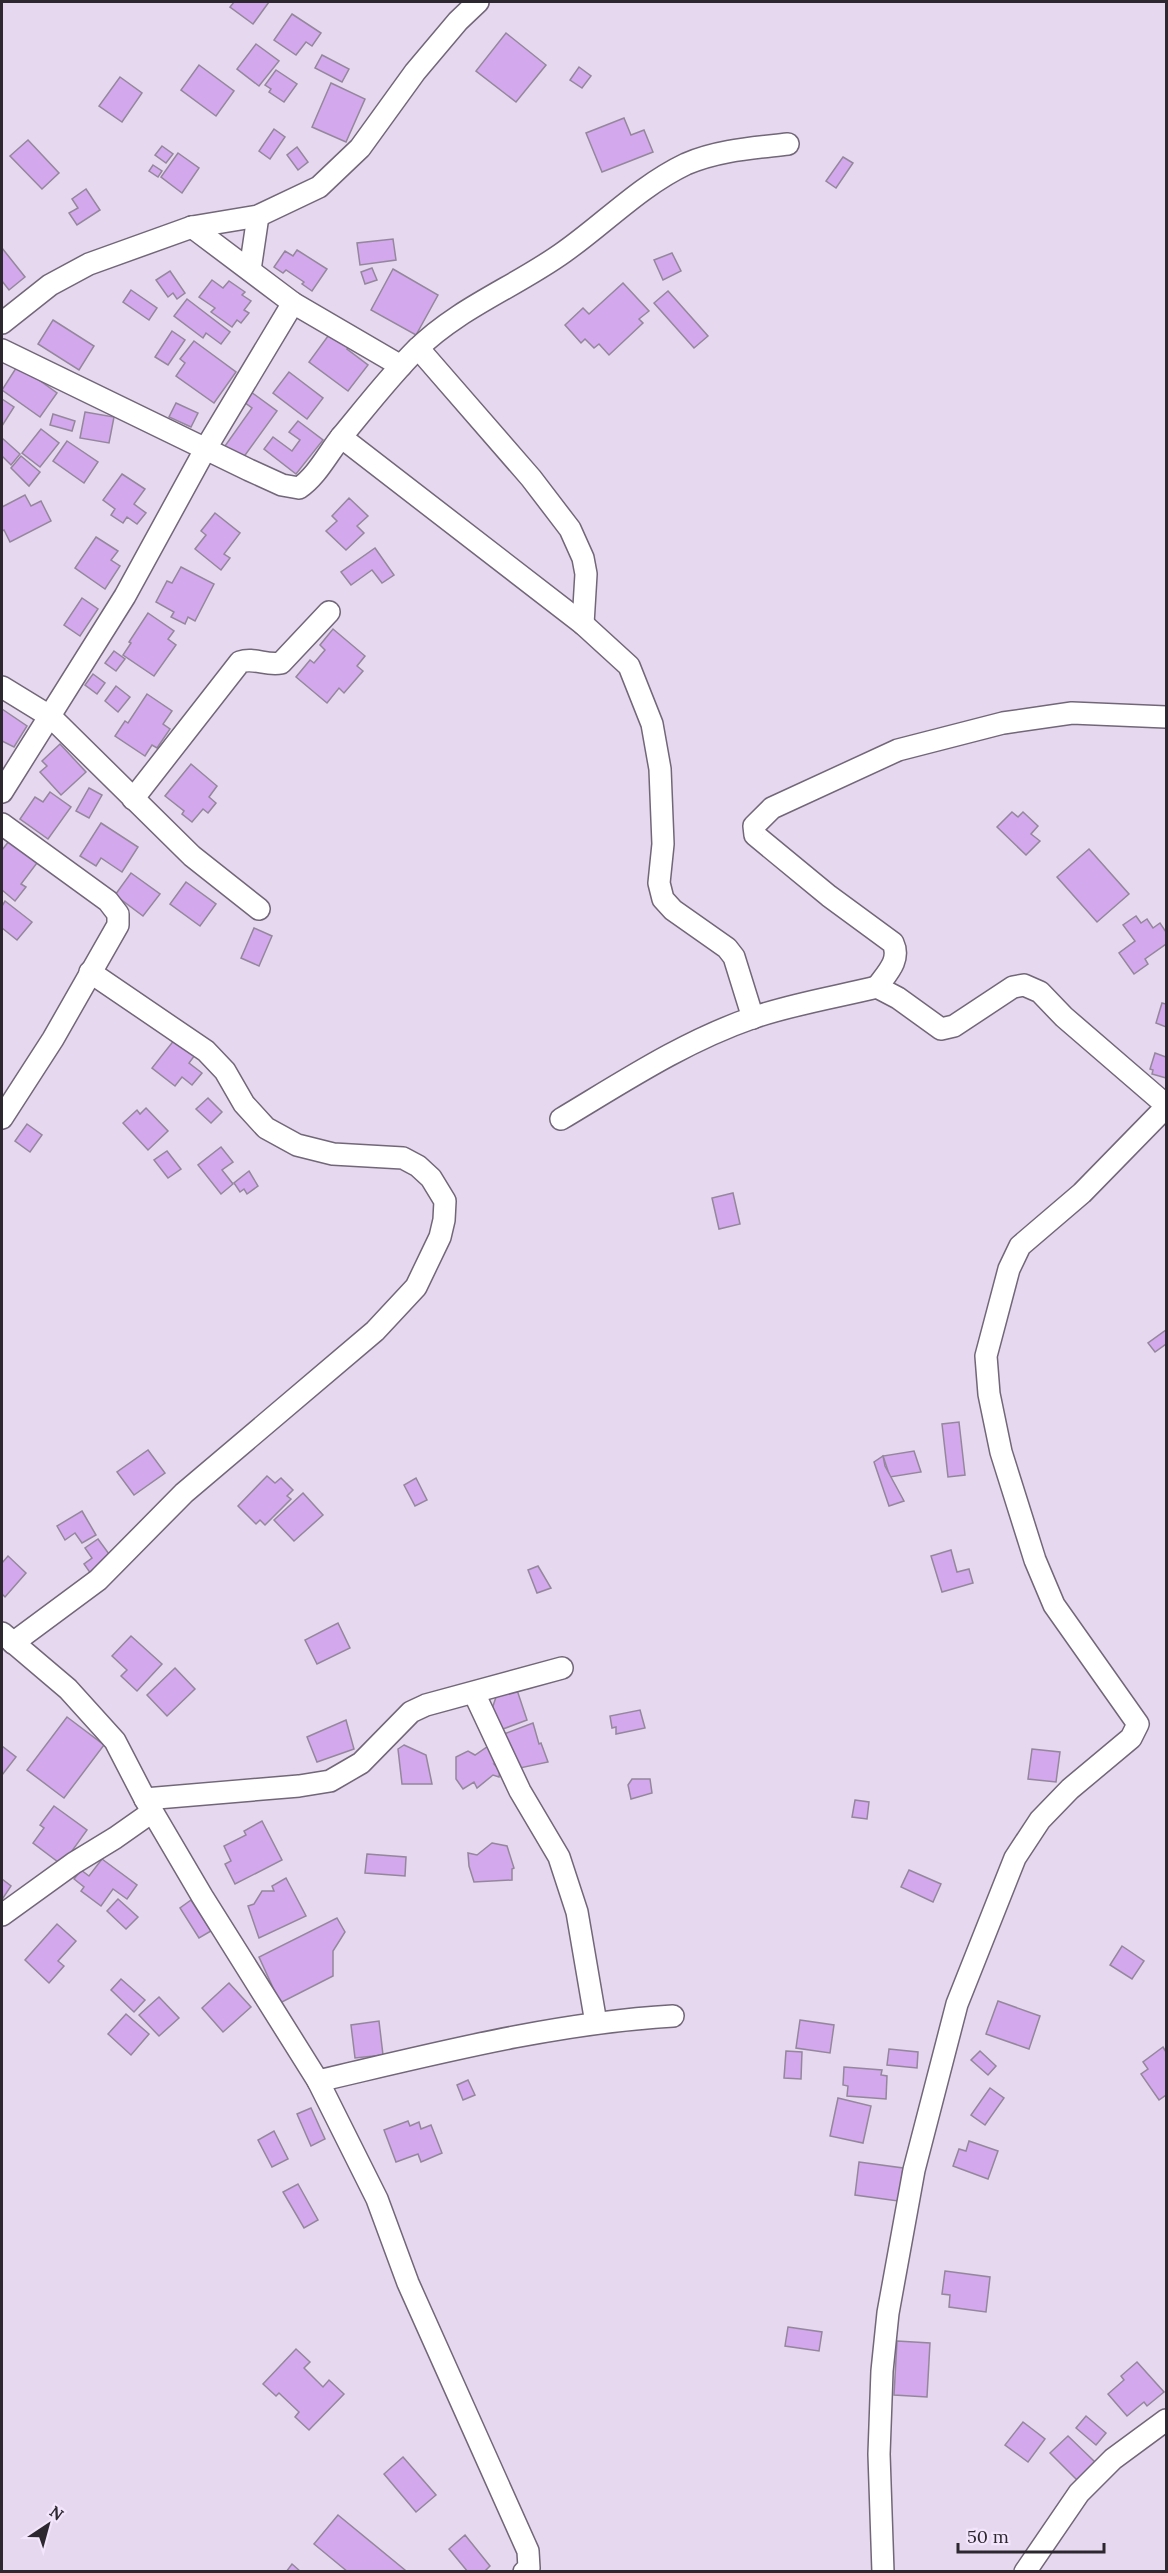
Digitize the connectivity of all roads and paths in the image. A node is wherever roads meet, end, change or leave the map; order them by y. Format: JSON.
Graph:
{"nodes":[{"id":1,"x":478,"y":2,"type":"edge"},
{"id":2,"x":788,"y":144,"type":"dead end"},
{"id":3,"x":258,"y":216,"type":"junction"},
{"id":4,"x":192,"y":227,"type":"junction"},
{"id":5,"x":250,"y":270,"type":"junction"},
{"id":6,"x":293,"y":303,"type":"junction"},
{"id":7,"x":2,"y":323,"type":"edge"},
{"id":8,"x":418,"y":348,"type":"junction"},
{"id":9,"x":2,"y":350,"type":"edge"},
{"id":10,"x":401,"y":366,"type":"junction"},
{"id":11,"x":342,"y":437,"type":"junction"},
{"id":12,"x":207,"y":448,"type":"junction"},
{"id":13,"x":329,"y":612,"type":"dead end"},
{"id":14,"x":583,"y":624,"type":"junction"},
{"id":15,"x":2,"y":687,"type":"edge"},
{"id":16,"x":51,"y":717,"type":"junction"},
{"id":17,"x":1167,"y":717,"type":"edge"},
{"id":18,"x":2,"y":792,"type":"edge"},
{"id":19,"x":133,"y":799,"type":"junction"},
{"id":20,"x":2,"y":824,"type":"edge"},
{"id":21,"x":259,"y":909,"type":"dead end"},
{"id":22,"x":90,"y":972,"type":"junction"},
{"id":23,"x":878,"y":987,"type":"junction"},
{"id":24,"x":753,"y":1018,"type":"junction"},
{"id":25,"x":1167,"y":1106,"type":"edge"},
{"id":26,"x":2,"y":1118,"type":"edge"},
{"id":27,"x":561,"y":1119,"type":"dead end"},
{"id":28,"x":7,"y":1638,"type":"edge"},
{"id":29,"x":562,"y":1668,"type":"dead end"},
{"id":30,"x":474,"y":1693,"type":"junction"},
{"id":31,"x":149,"y":1805,"type":"junction"},
{"id":32,"x":2,"y":1915,"type":"edge"},
{"id":33,"x":673,"y":2016,"type":"dead end"},
{"id":34,"x":596,"y":2023,"type":"junction"},
{"id":35,"x":318,"y":2081,"type":"junction"},
{"id":36,"x":1167,"y":2420,"type":"edge"},
{"id":37,"x":524,"y":2571,"type":"edge"},
{"id":38,"x":883,"y":2571,"type":"edge"},
{"id":39,"x":1025,"y":2571,"type":"edge"}],
"edges":[{"from":1,"to":3,"type":"street"},
{"from":2,"to":8,"type":"street"},
{"from":3,"to":4,"type":"street"},
{"from":3,"to":5,"type":"street"},
{"from":4,"to":5,"type":"street"},
{"from":4,"to":7,"type":"street"},
{"from":5,"to":6,"type":"street"},
{"from":6,"to":10,"type":"street"},
{"from":6,"to":12,"type":"street"},
{"from":8,"to":10,"type":"street"},
{"from":8,"to":14,"type":"street"},
{"from":9,"to":12,"type":"street"},
{"from":10,"to":11,"type":"street"},
{"from":11,"to":12,"type":"street"},
{"from":11,"to":14,"type":"street"},
{"from":12,"to":16,"type":"street"},
{"from":13,"to":19,"type":"street"},
{"from":14,"to":24,"type":"street"},
{"from":15,"to":16,"type":"street"},
{"from":16,"to":18,"type":"street"},
{"from":16,"to":19,"type":"street"},
{"from":17,"to":23,"type":"street"},
{"from":19,"to":21,"type":"street"},
{"from":20,"to":22,"type":"street"},
{"from":22,"to":26,"type":"street"},
{"from":22,"to":28,"type":"street"},
{"from":23,"to":24,"type":"street"},
{"from":23,"to":25,"type":"street"},
{"from":24,"to":27,"type":"street"},
{"from":25,"to":38,"type":"street"},
{"from":28,"to":31,"type":"street"},
{"from":29,"to":30,"type":"street"},
{"from":30,"to":31,"type":"street"},
{"from":30,"to":34,"type":"street"},
{"from":31,"to":32,"type":"street"},
{"from":31,"to":35,"type":"street"},
{"from":33,"to":34,"type":"street"},
{"from":34,"to":35,"type":"street"},
{"from":35,"to":37,"type":"street"},
{"from":36,"to":39,"type":"street"}]}
